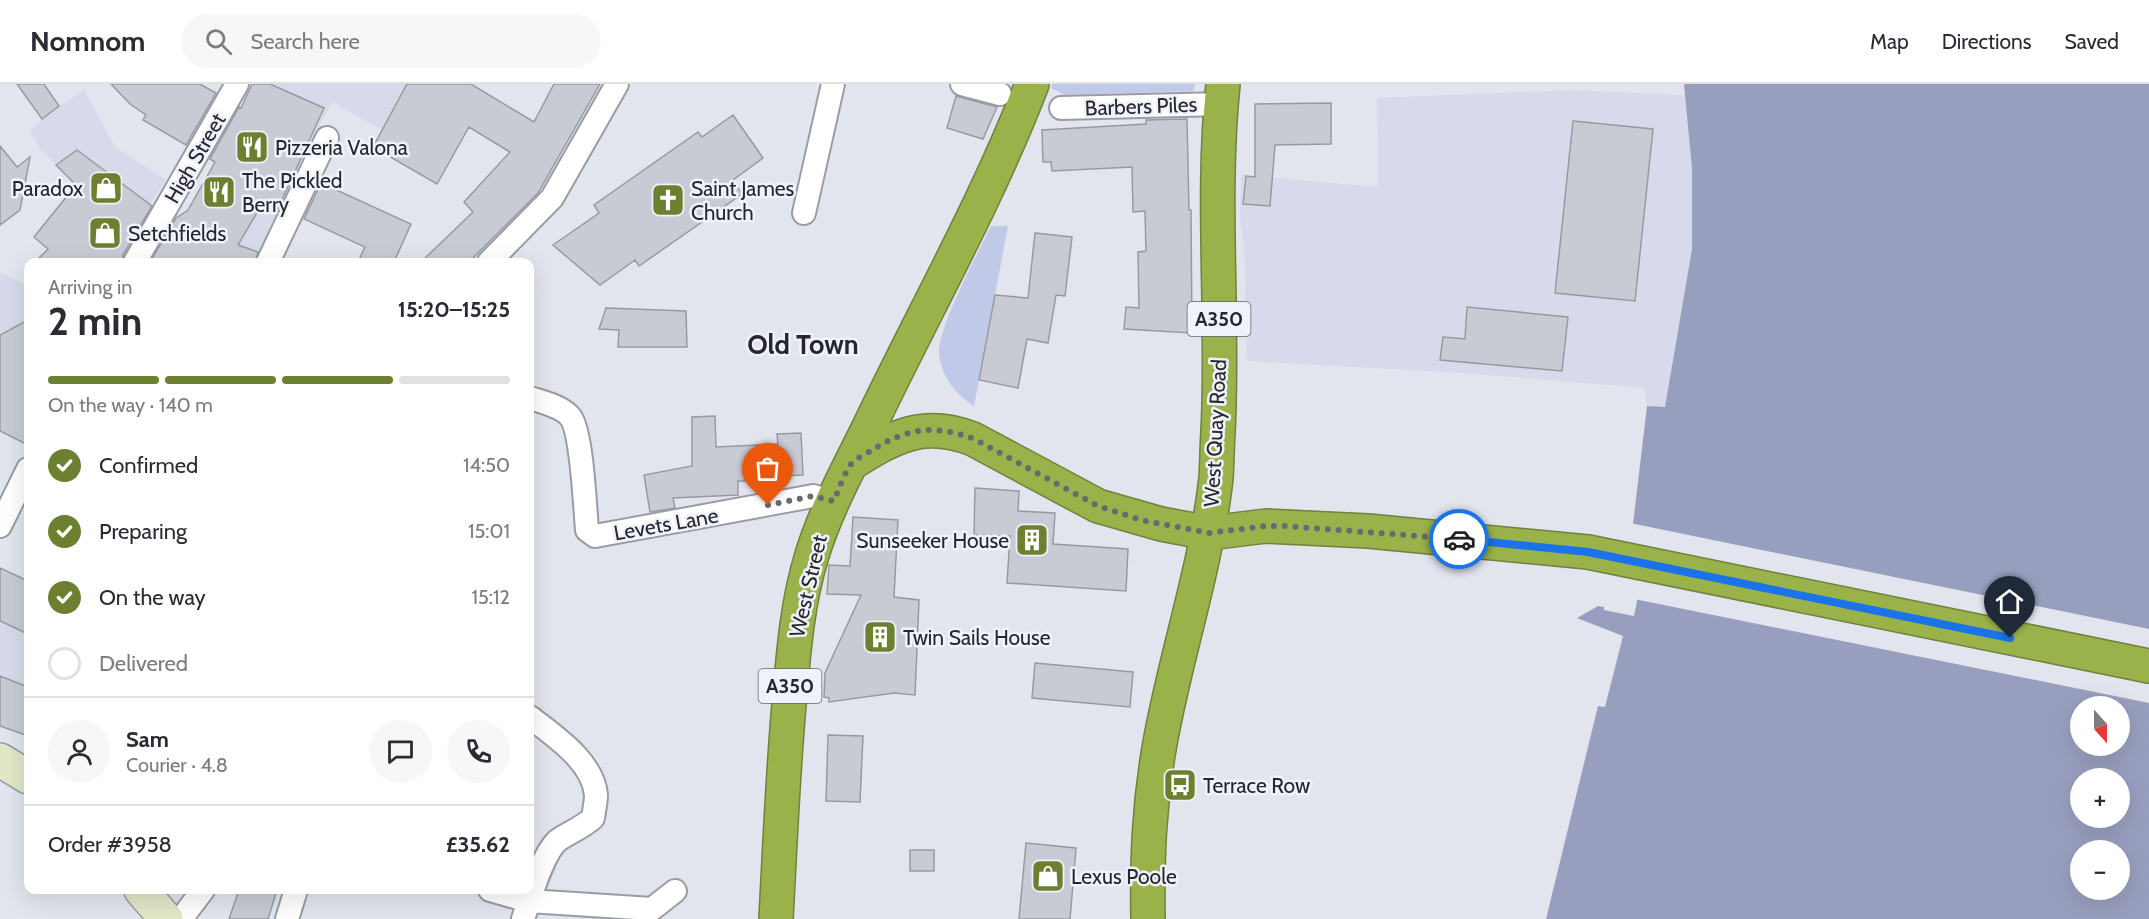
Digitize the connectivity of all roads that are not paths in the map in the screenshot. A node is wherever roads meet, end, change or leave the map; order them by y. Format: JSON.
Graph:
{"nodes":[{"id":1,"x":237,"y":84,"type":"edge"},
{"id":2,"x":617,"y":84,"type":"edge"},
{"id":3,"x":833,"y":84,"type":"edge"},
{"id":4,"x":962,"y":84,"type":"edge"},
{"id":5,"x":1032,"y":84,"type":"edge"},
{"id":6,"x":1000,"y":94,"type":"dead end"},
{"id":7,"x":1222,"y":94,"type":"edge"},
{"id":8,"x":1061,"y":108,"type":"dead end"},
{"id":9,"x":327,"y":138,"type":"dead end"},
{"id":10,"x":804,"y":213,"type":"dead end"},
{"id":11,"x":137,"y":258,"type":"edge"},
{"id":12,"x":270,"y":258,"type":"edge"},
{"id":13,"x":493,"y":258,"type":"edge"},
{"id":14,"x":534,"y":400,"type":"edge"},
{"id":15,"x":852,"y":463,"type":"junction"},
{"id":16,"x":24,"y":478,"type":"edge"},
{"id":17,"x":834,"y":501,"type":"junction"},
{"id":18,"x":0,"y":526,"type":"edge"},
{"id":19,"x":1209,"y":533,"type":"junction"},
{"id":20,"x":2149,"y":666,"type":"edge"},
{"id":21,"x":534,"y":720,"type":"edge"},
{"id":22,"x":0,"y":760,"type":"edge"},
{"id":23,"x":24,"y":775,"type":"edge"},
{"id":24,"x":534,"y":889,"type":"edge"},
{"id":25,"x":675,"y":891,"type":"dead end"},
{"id":26,"x":144,"y":894,"type":"edge"},
{"id":27,"x":200,"y":894,"type":"edge"},
{"id":28,"x":295,"y":894,"type":"edge"},
{"id":29,"x":497,"y":894,"type":"edge"},
{"id":30,"x":532,"y":894,"type":"edge"},
{"id":31,"x":526,"y":910,"type":"edge"},
{"id":32,"x":166,"y":919,"type":"edge"},
{"id":33,"x":181,"y":919,"type":"edge"},
{"id":34,"x":287,"y":919,"type":"edge"},
{"id":35,"x":776,"y":919,"type":"edge"},
{"id":36,"x":1148,"y":919,"type":"edge"}],
"edges":[{"from":1,"to":11,"type":"street","name":"High Street"},
{"from":2,"to":13,"type":"street"},
{"from":3,"to":10,"type":"street"},
{"from":4,"to":6,"type":"street"},
{"from":5,"to":15,"type":"highway","name":"West Street","number":"A350"},
{"from":7,"to":8,"type":"street","name":"Barbers Piles"},
{"from":7,"to":19,"type":"highway","name":"West Quay Road","number":"A350"},
{"from":9,"to":12,"type":"street"},
{"from":14,"to":17,"type":"street","name":"Levets Lane"},
{"from":15,"to":17,"type":"highway","name":"West Street","number":"A350"},
{"from":15,"to":19,"type":"highway"},
{"from":16,"to":18,"type":"street"},
{"from":17,"to":35,"type":"highway","name":"West Street","number":"A350"},
{"from":19,"to":20,"type":"highway"},
{"from":19,"to":36,"type":"highway","name":"West Quay Road","number":"A350"},
{"from":21,"to":24,"type":"street"},
{"from":22,"to":23,"type":"street"},
{"from":25,"to":31,"type":"street"},
{"from":26,"to":32,"type":"street"},
{"from":27,"to":33,"type":"street"},
{"from":28,"to":34,"type":"street"},
{"from":29,"to":31,"type":"street"},
{"from":30,"to":31,"type":"street"}]}
